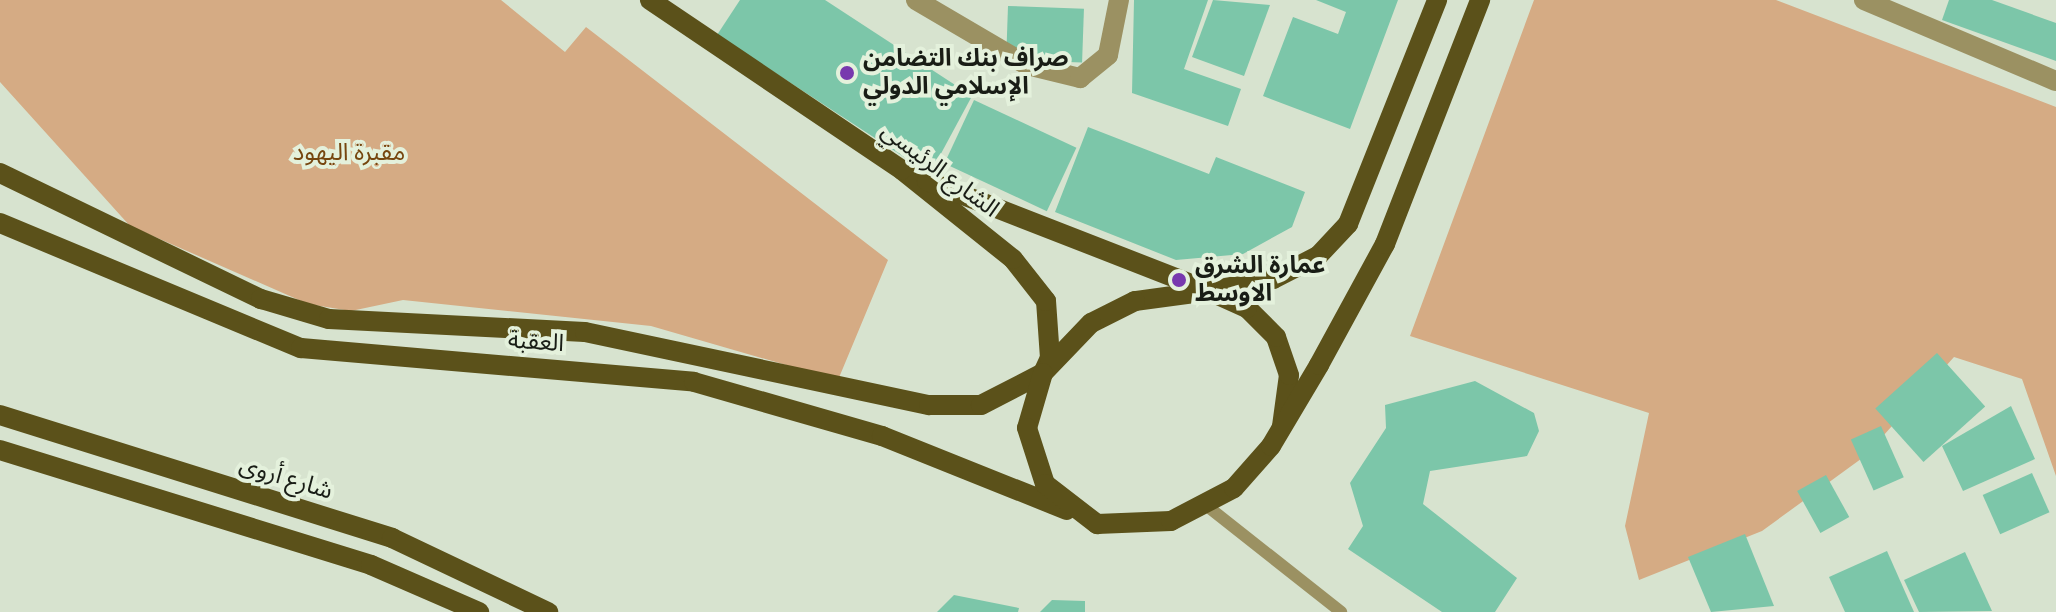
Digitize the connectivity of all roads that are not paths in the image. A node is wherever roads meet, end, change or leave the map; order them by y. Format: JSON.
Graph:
{"nodes":[{"id":1,"x":650,"y":0,"type":"edge"},
{"id":2,"x":916,"y":0,"type":"edge"},
{"id":3,"x":1119,"y":0,"type":"edge"},
{"id":4,"x":1437,"y":0,"type":"edge"},
{"id":5,"x":1480,"y":0,"type":"edge"},
{"id":6,"x":1864,"y":0,"type":"edge"},
{"id":7,"x":2056,"y":81,"type":"edge"},
{"id":8,"x":902,"y":170,"type":"junction"},
{"id":9,"x":0,"y":173,"type":"edge"},
{"id":10,"x":0,"y":223,"type":"edge"},
{"id":11,"x":1209,"y":291,"type":"junction"},
{"id":12,"x":1043,"y":373,"type":"junction"},
{"id":13,"x":0,"y":415,"type":"edge"},
{"id":14,"x":1282,"y":426,"type":"junction"},
{"id":15,"x":0,"y":450,"type":"edge"},
{"id":16,"x":1207,"y":506,"type":"junction"},
{"id":17,"x":1072,"y":512,"type":"junction"},
{"id":18,"x":479,"y":612,"type":"edge"},
{"id":19,"x":548,"y":612,"type":"edge"},
{"id":20,"x":1341,"y":612,"type":"edge"}],
"edges":[{"from":1,"to":8,"type":"main road","name":"الشارع الرئيسي"},
{"from":2,"to":3,"type":"street"},
{"from":4,"to":11,"type":"main road"},
{"from":5,"to":14,"type":"main road"},
{"from":6,"to":7,"type":"street"},
{"from":8,"to":11,"type":"main road"},
{"from":8,"to":12,"type":"main road","name":"الشارع الرئيسي"},
{"from":9,"to":12,"type":"main road","name":"العقبة"},
{"from":10,"to":17,"type":"main road","name":"العقبة"},
{"from":11,"to":12,"type":"main road"},
{"from":11,"to":14,"type":"main road"},
{"from":12,"to":17,"type":"main road"},
{"from":13,"to":19,"type":"main road","name":"شارع أروى"},
{"from":14,"to":16,"type":"main road"},
{"from":15,"to":18,"type":"main road"},
{"from":16,"to":17,"type":"main road"},
{"from":16,"to":20,"type":"lane"}]}
